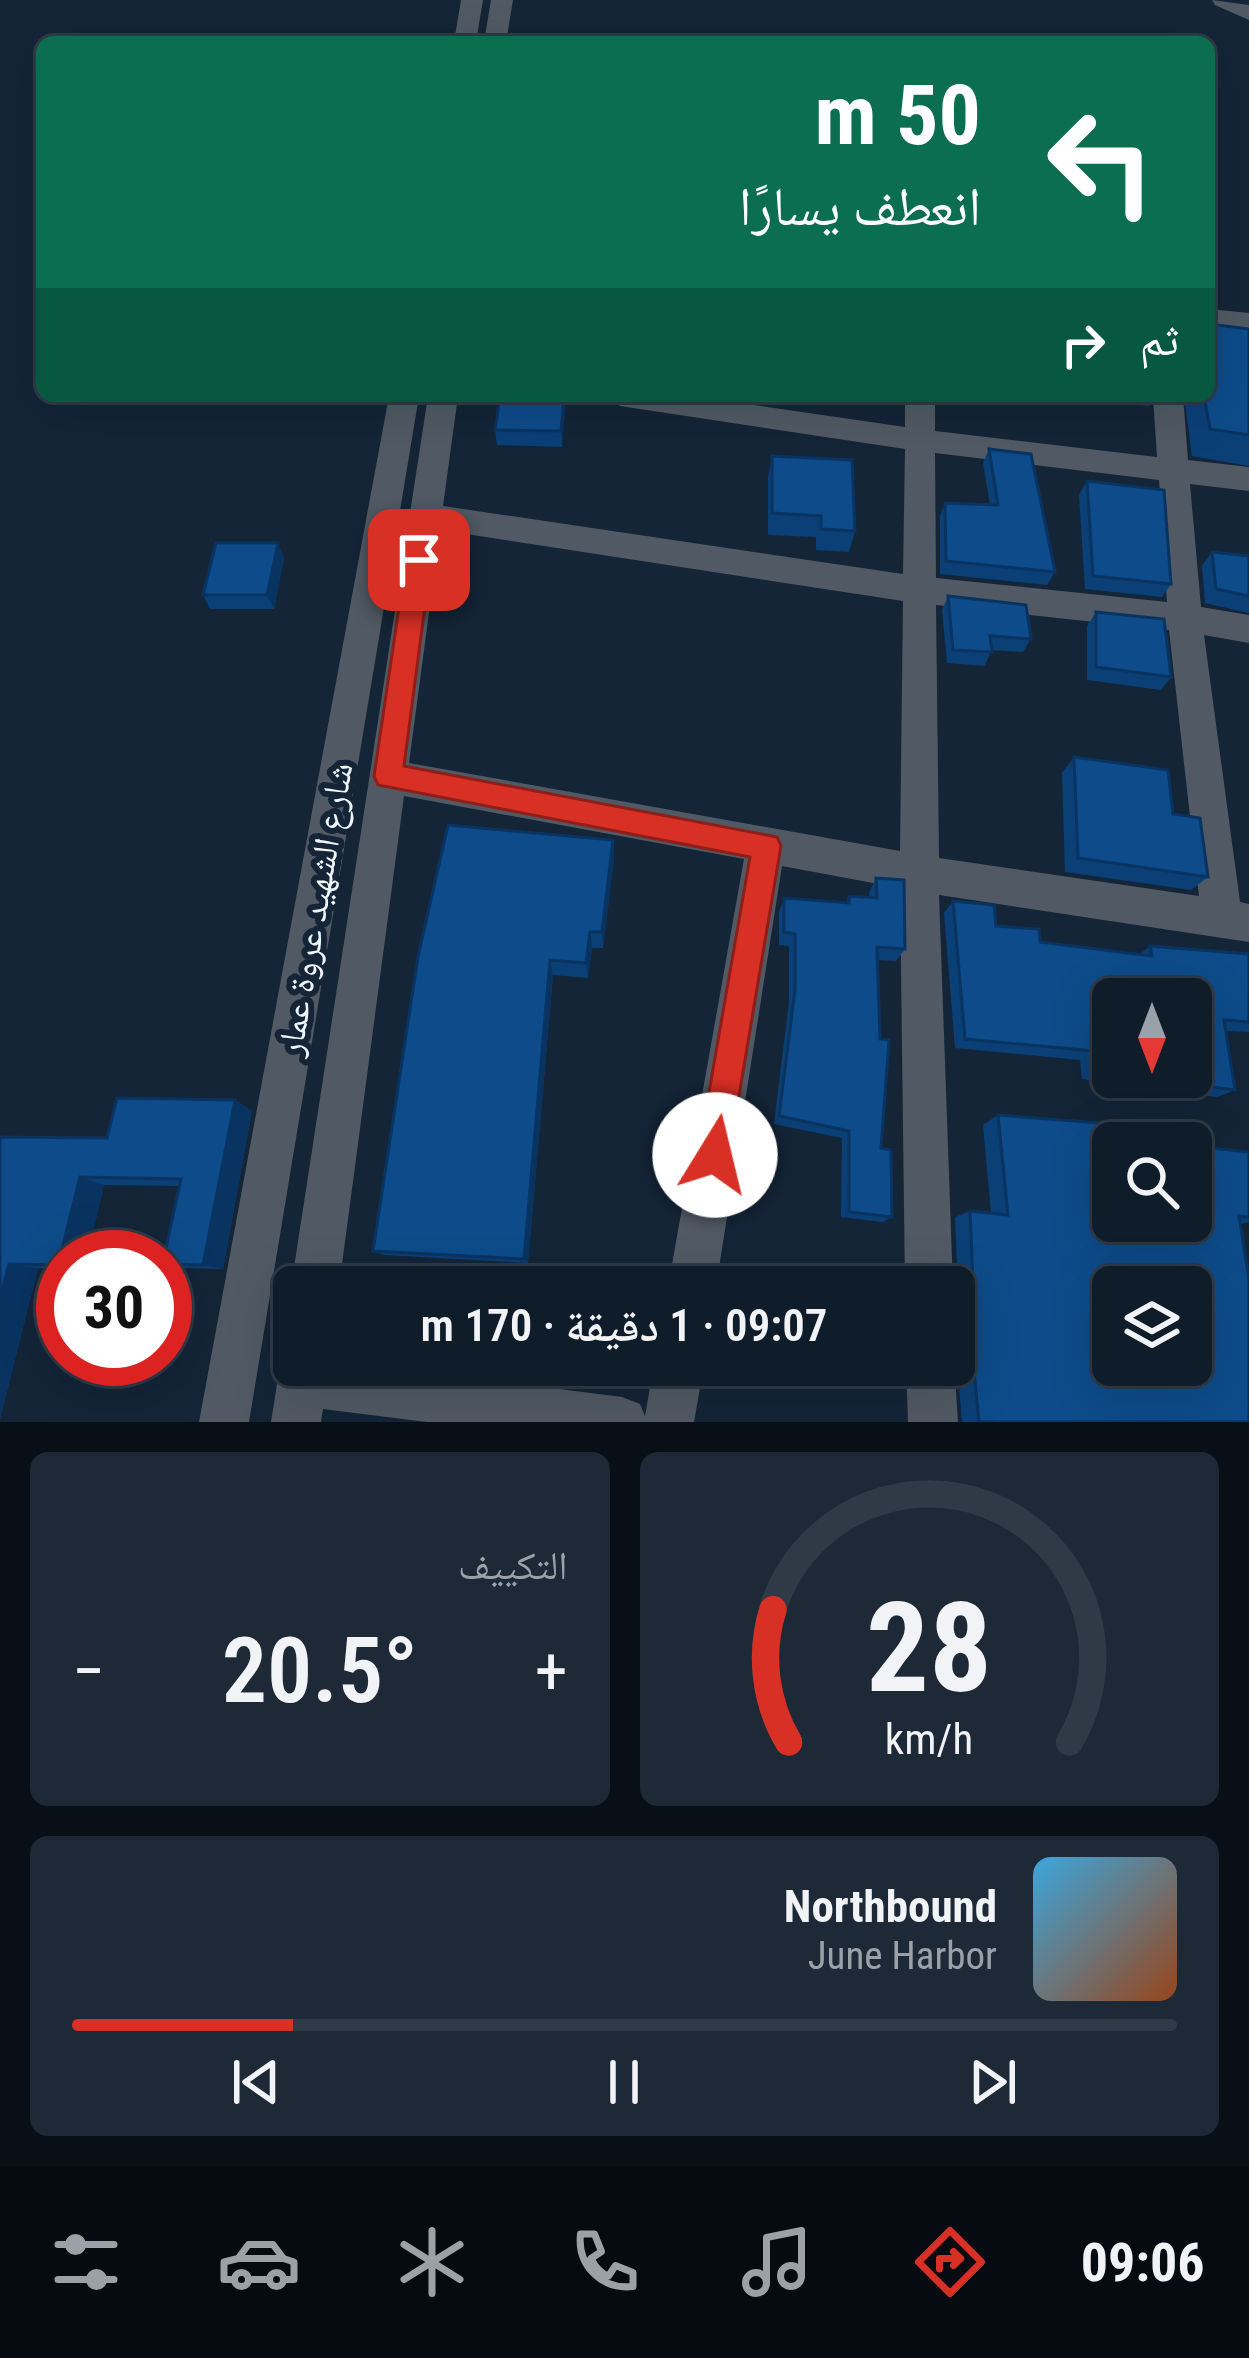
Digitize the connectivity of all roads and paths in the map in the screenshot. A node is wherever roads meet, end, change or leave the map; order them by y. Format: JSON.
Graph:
{"nodes":[{"id":1,"x":472,"y":0,"type":"edge"},
{"id":2,"x":502,"y":0,"type":"edge"},
{"id":3,"x":1223,"y":0,"type":"edge"},
{"id":4,"x":1249,"y":13,"type":"edge"},
{"id":5,"x":466,"y":36,"type":"edge"},
{"id":6,"x":496,"y":36,"type":"edge"},
{"id":7,"x":1215,"y":319,"type":"edge"},
{"id":8,"x":1249,"y":322,"type":"edge"},
{"id":9,"x":403,"y":402,"type":"edge"},
{"id":10,"x":442,"y":402,"type":"edge"},
{"id":11,"x":661,"y":402,"type":"edge"},
{"id":12,"x":920,"y":402,"type":"edge"},
{"id":13,"x":1168,"y":402,"type":"edge"},
{"id":14,"x":920,"y":440,"type":"junction"},
{"id":15,"x":1172,"y":468,"type":"junction"},
{"id":16,"x":1249,"y":479,"type":"edge"},
{"id":17,"x":425,"y":516,"type":"junction"},
{"id":18,"x":920,"y":590,"type":"junction"},
{"id":19,"x":1185,"y":618,"type":"junction"},
{"id":20,"x":1249,"y":629,"type":"edge"},
{"id":21,"x":388,"y":776,"type":"junction"},
{"id":22,"x":766,"y":846,"type":"junction"},
{"id":23,"x":919,"y":873,"type":"junction"},
{"id":24,"x":1235,"y":921,"type":"edge"},
{"id":25,"x":318,"y":1266,"type":"edge"},
{"id":26,"x":696,"y":1266,"type":"edge"},
{"id":27,"x":928,"y":1266,"type":"edge"},
{"id":28,"x":676,"y":1386,"type":"edge"},
{"id":29,"x":931,"y":1386,"type":"edge"},
{"id":30,"x":301,"y":1389,"type":"edge"},
{"id":31,"x":224,"y":1422,"type":"edge"},
{"id":32,"x":622,"y":1422,"type":"edge"},
{"id":33,"x":670,"y":1422,"type":"edge"},
{"id":34,"x":932,"y":1422,"type":"edge"}],
"edges":[{"from":1,"to":5,"type":"street"},
{"from":2,"to":6,"type":"street"},
{"from":3,"to":4,"type":"street"},
{"from":7,"to":8,"type":"street"},
{"from":9,"to":31,"type":"street","name":"شارع الشهيد عروة عمار"},
{"from":10,"to":17,"type":"street","name":"شارع الشهيد عروة عمار"},
{"from":11,"to":14,"type":"street"},
{"from":12,"to":14,"type":"street"},
{"from":13,"to":15,"type":"street"},
{"from":14,"to":15,"type":"street"},
{"from":14,"to":18,"type":"street"},
{"from":15,"to":16,"type":"street"},
{"from":15,"to":19,"type":"street"},
{"from":17,"to":18,"type":"street"},
{"from":17,"to":21,"type":"street","name":"شارع الشهيد عروة عمار"},
{"from":18,"to":19,"type":"street"},
{"from":18,"to":23,"type":"street"},
{"from":19,"to":20,"type":"street"},
{"from":19,"to":24,"type":"street"},
{"from":21,"to":22,"type":"street"},
{"from":21,"to":25,"type":"street","name":"شارع الشهيد عروة عمار"},
{"from":22,"to":23,"type":"street"},
{"from":22,"to":26,"type":"street"},
{"from":23,"to":24,"type":"street"},
{"from":23,"to":27,"type":"street"},
{"from":28,"to":33,"type":"street"},
{"from":29,"to":34,"type":"street"},
{"from":30,"to":32,"type":"street"}]}
